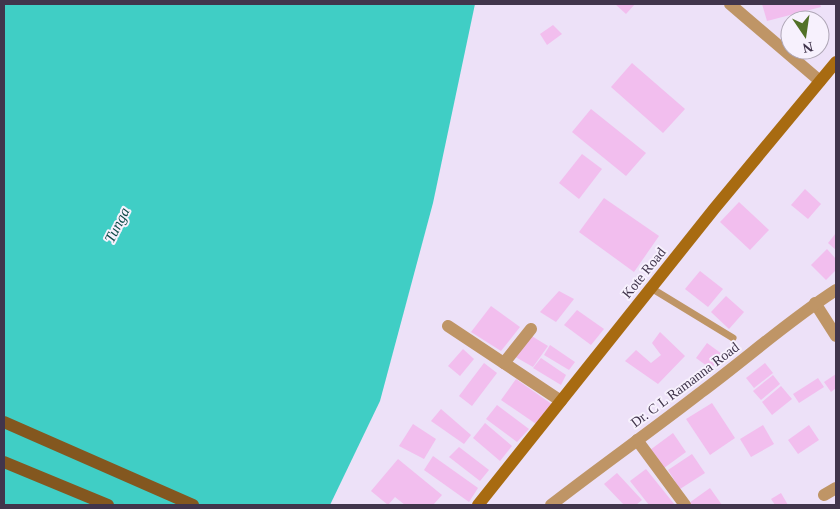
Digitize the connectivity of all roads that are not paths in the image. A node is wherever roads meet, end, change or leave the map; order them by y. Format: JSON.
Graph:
{"nodes":[{"id":1,"x":730,"y":4,"type":"edge"},
{"id":2,"x":836,"y":62,"type":"edge"},
{"id":3,"x":820,"y":81,"type":"junction"},
{"id":4,"x":651,"y":288,"type":"junction"},
{"id":5,"x":836,"y":290,"type":"edge"},
{"id":6,"x":816,"y":303,"type":"junction"},
{"id":7,"x":448,"y":326,"type":"dead end"},
{"id":8,"x":530,"y":329,"type":"dead end"},
{"id":9,"x":836,"y":336,"type":"edge"},
{"id":10,"x":733,"y":338,"type":"dead end"},
{"id":11,"x":504,"y":363,"type":"junction"},
{"id":12,"x":561,"y":401,"type":"junction"},
{"id":13,"x":4,"y":422,"type":"edge"},
{"id":14,"x":637,"y":440,"type":"junction"},
{"id":15,"x":4,"y":462,"type":"edge"},
{"id":16,"x":836,"y":488,"type":"edge"},
{"id":17,"x":824,"y":495,"type":"dead end"},
{"id":18,"x":108,"y":505,"type":"edge"},
{"id":19,"x":193,"y":505,"type":"edge"},
{"id":20,"x":478,"y":505,"type":"edge"},
{"id":21,"x":551,"y":505,"type":"edge"},
{"id":22,"x":686,"y":505,"type":"edge"}],
"edges":[{"from":1,"to":3,"type":"street"},
{"from":2,"to":3,"type":"street","name":"Kote Road"},
{"from":3,"to":4,"type":"street","name":"Kote Road"},
{"from":4,"to":10,"type":"lane"},
{"from":4,"to":12,"type":"street","name":"Kote Road"},
{"from":5,"to":6,"type":"street","name":"Dr. C L Ramanna Road"},
{"from":6,"to":9,"type":"street"},
{"from":6,"to":14,"type":"street","name":"Dr. C L Ramanna Road"},
{"from":7,"to":11,"type":"street"},
{"from":8,"to":11,"type":"street"},
{"from":11,"to":12,"type":"street"},
{"from":12,"to":20,"type":"street","name":"Kote Road"},
{"from":13,"to":19,"type":"main road"},
{"from":14,"to":21,"type":"street","name":"Dr. C L Ramanna Road"},
{"from":14,"to":22,"type":"street"},
{"from":15,"to":18,"type":"main road"},
{"from":16,"to":17,"type":"street"}]}
